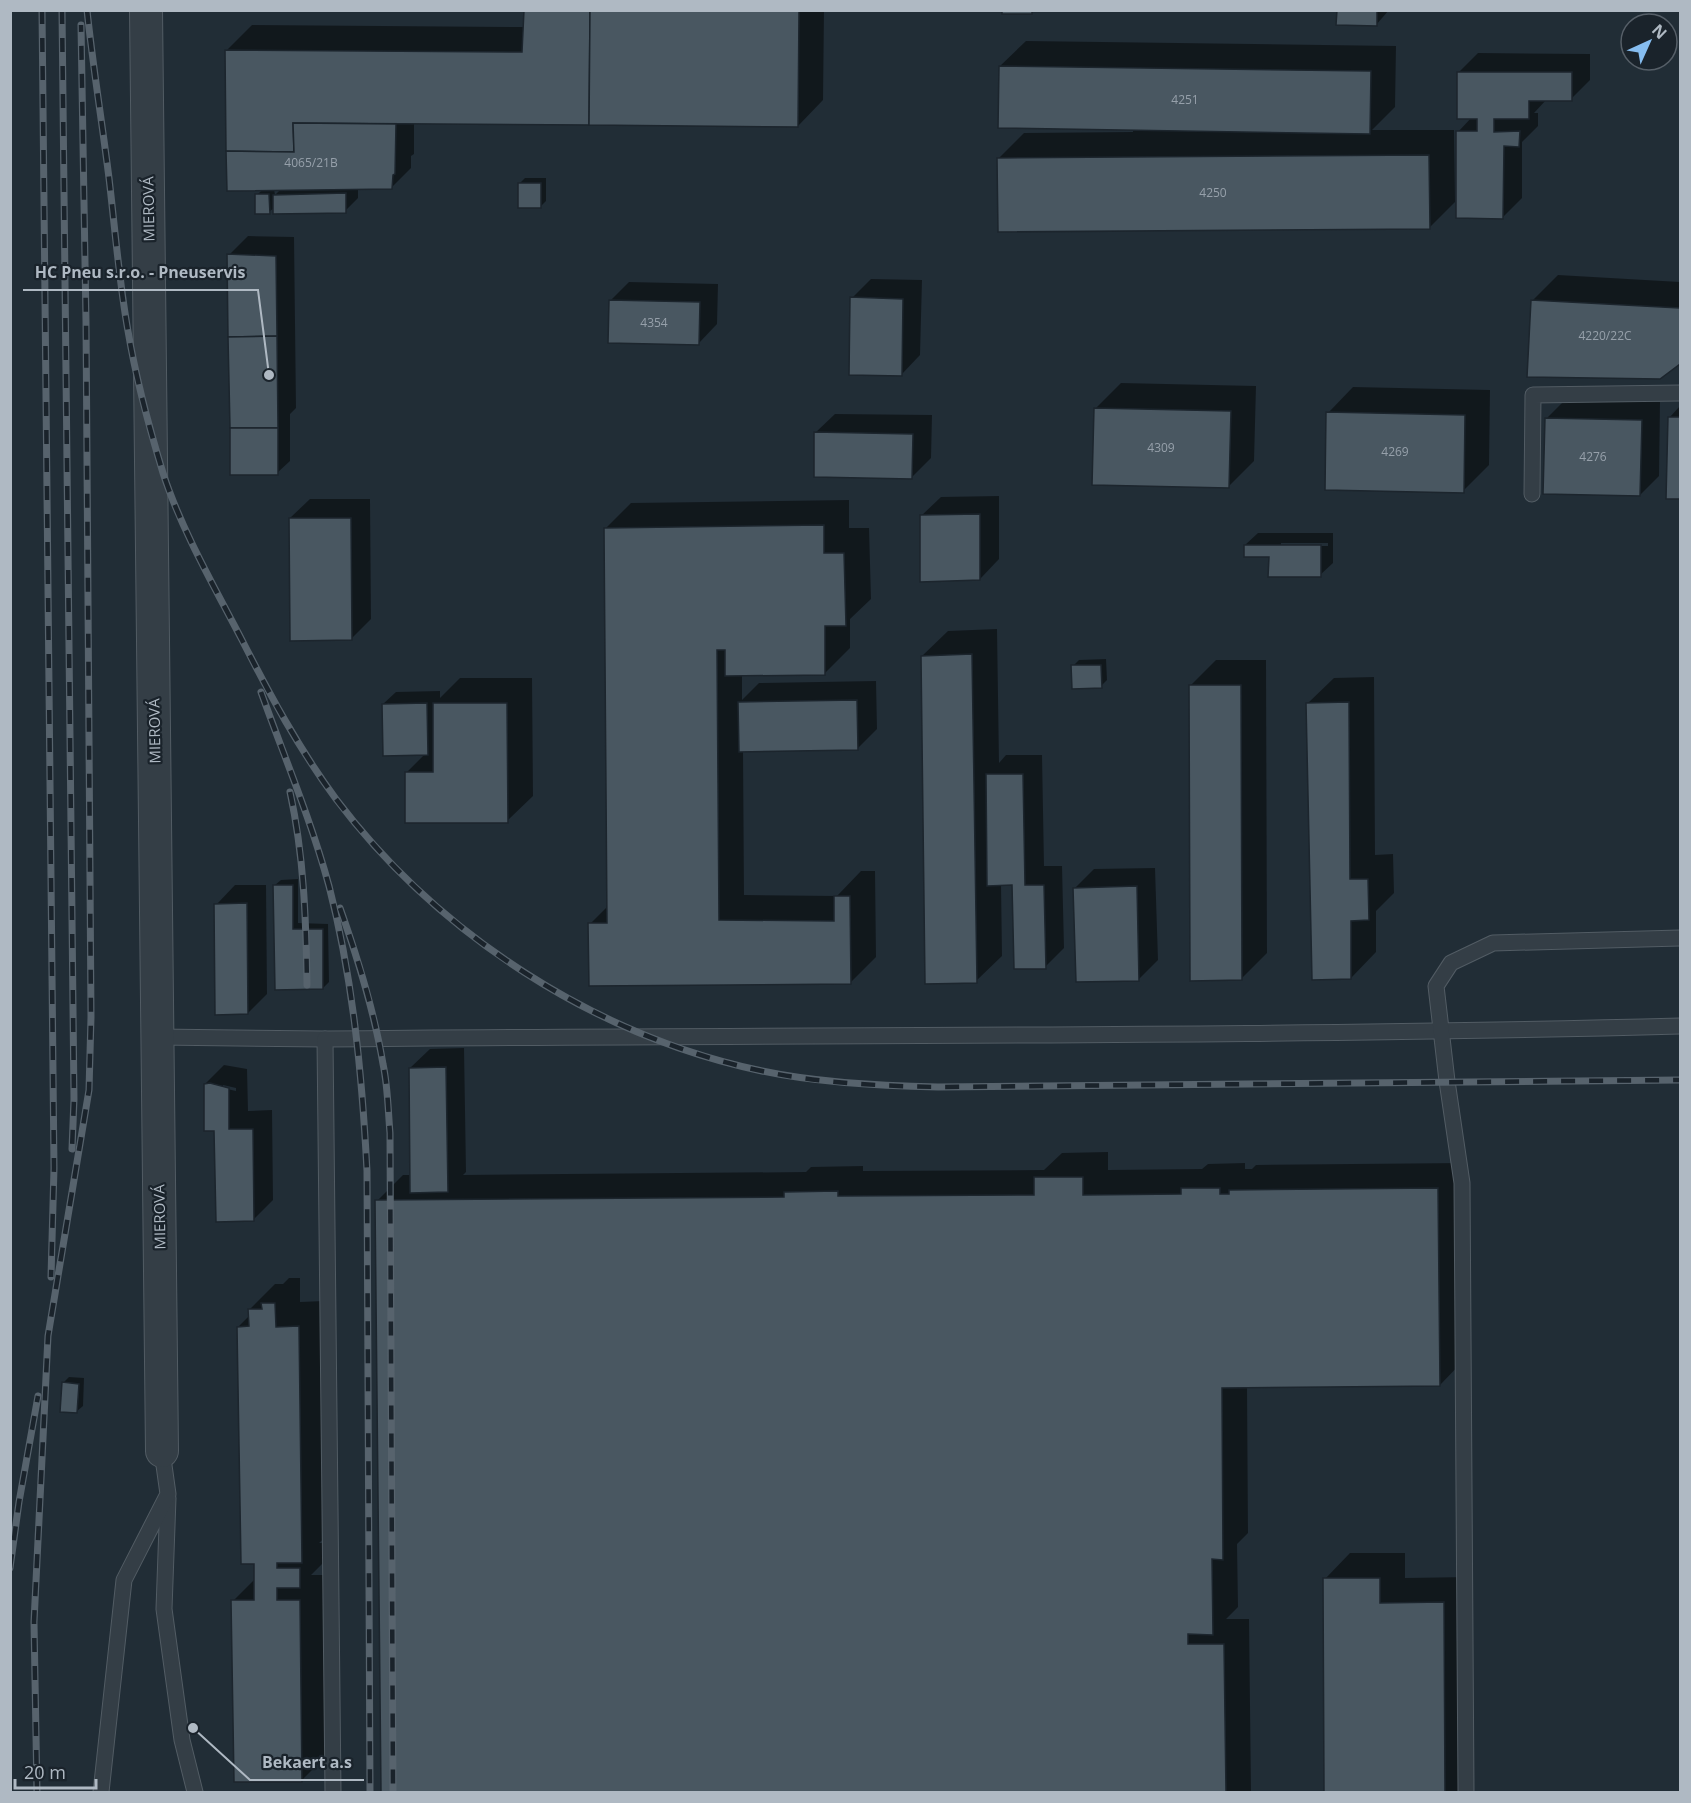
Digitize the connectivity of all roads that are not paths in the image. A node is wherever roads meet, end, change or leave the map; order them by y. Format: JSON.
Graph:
{"nodes":[{"id":1,"x":147,"y":10,"type":"edge"},
{"id":2,"x":1680,"y":393,"type":"edge"},
{"id":3,"x":1532,"y":494,"type":"dead end"},
{"id":4,"x":1680,"y":938,"type":"edge"},
{"id":5,"x":1680,"y":1026,"type":"edge"},
{"id":6,"x":1441,"y":1032,"type":"junction"},
{"id":7,"x":158,"y":1037,"type":"junction"},
{"id":8,"x":325,"y":1039,"type":"junction"},
{"id":9,"x":162,"y":1451,"type":"joint"},
{"id":10,"x":168,"y":1494,"type":"junction"},
{"id":11,"x":101,"y":1792,"type":"edge"},
{"id":12,"x":195,"y":1792,"type":"edge"},
{"id":13,"x":333,"y":1792,"type":"edge"},
{"id":14,"x":1466,"y":1792,"type":"edge"}],
"edges":[{"from":1,"to":7,"type":"street","name":"MIEROVÁ"},
{"from":2,"to":3,"type":"lane"},
{"from":4,"to":6,"type":"lane"},
{"from":5,"to":6,"type":"lane"},
{"from":6,"to":8,"type":"lane"},
{"from":6,"to":14,"type":"lane"},
{"from":7,"to":8,"type":"lane"},
{"from":7,"to":9,"type":"street","name":"MIEROVÁ"},
{"from":8,"to":13,"type":"lane"},
{"from":9,"to":10,"type":"lane"},
{"from":10,"to":11,"type":"lane"},
{"from":10,"to":12,"type":"lane"}]}
